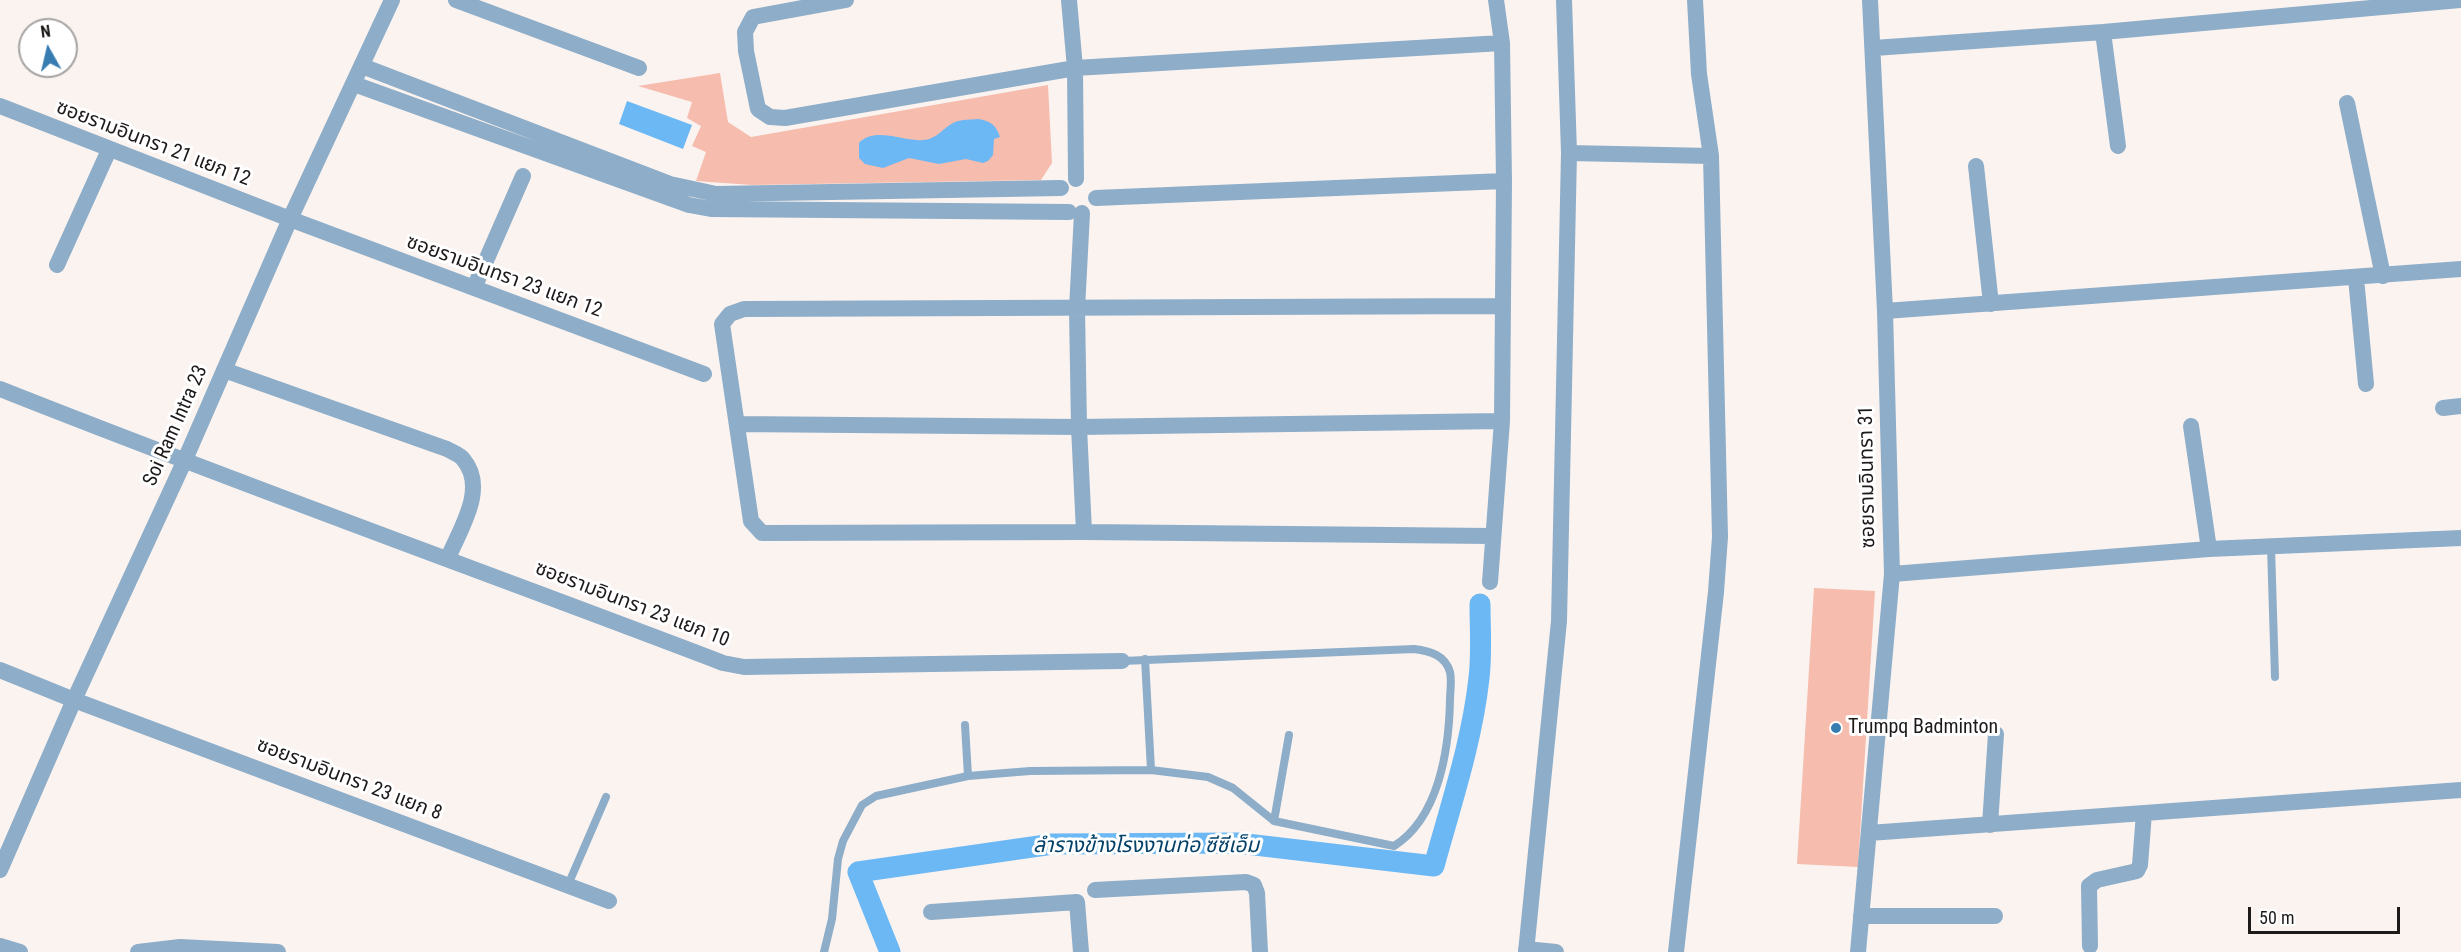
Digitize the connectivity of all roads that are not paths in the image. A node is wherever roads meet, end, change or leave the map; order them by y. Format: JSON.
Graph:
{"nodes":[{"id":1,"x":392,"y":0,"type":"edge"},
{"id":2,"x":456,"y":0,"type":"edge"},
{"id":3,"x":846,"y":0,"type":"edge"},
{"id":4,"x":1069,"y":0,"type":"edge"},
{"id":5,"x":1496,"y":0,"type":"edge"},
{"id":6,"x":1564,"y":0,"type":"edge"},
{"id":7,"x":1695,"y":0,"type":"edge"},
{"id":8,"x":1870,"y":0,"type":"edge"},
{"id":9,"x":2460,"y":0,"type":"edge"},
{"id":10,"x":2103,"y":32,"type":"junction"},
{"id":11,"x":1502,"y":43,"type":"junction"},
{"id":12,"x":1874,"y":48,"type":"junction"},
{"id":13,"x":362,"y":66,"type":"junction"},
{"id":14,"x":639,"y":68,"type":"dead end"},
{"id":15,"x":1075,"y":68,"type":"junction"},
{"id":16,"x":354,"y":84,"type":"junction"},
{"id":17,"x":2347,"y":103,"type":"dead end"},
{"id":18,"x":0,"y":106,"type":"edge"},
{"id":19,"x":2118,"y":146,"type":"dead end"},
{"id":20,"x":109,"y":150,"type":"junction"},
{"id":21,"x":1569,"y":153,"type":"junction"},
{"id":22,"x":1712,"y":156,"type":"junction"},
{"id":23,"x":1976,"y":166,"type":"dead end"},
{"id":24,"x":523,"y":176,"type":"dead end"},
{"id":25,"x":1504,"y":181,"type":"junction"},
{"id":26,"x":1068,"y":183,"type":"junction"},
{"id":27,"x":1096,"y":198,"type":"junction"},
{"id":28,"x":1075,"y":213,"type":"junction"},
{"id":29,"x":290,"y":219,"type":"junction"},
{"id":30,"x":57,"y":265,"type":"dead end"},
{"id":31,"x":2461,"y":269,"type":"edge"},
{"id":32,"x":2383,"y":276,"type":"junction"},
{"id":33,"x":2356,"y":278,"type":"junction"},
{"id":34,"x":474,"y":288,"type":"junction"},
{"id":35,"x":1991,"y":304,"type":"junction"},
{"id":36,"x":1502,"y":306,"type":"junction"},
{"id":37,"x":1077,"y":309,"type":"junction"},
{"id":38,"x":1885,"y":312,"type":"junction"},
{"id":39,"x":224,"y":370,"type":"junction"},
{"id":40,"x":704,"y":374,"type":"dead end"},
{"id":41,"x":2366,"y":384,"type":"dead end"},
{"id":42,"x":0,"y":388,"type":"edge"},
{"id":43,"x":2461,"y":406,"type":"edge"},
{"id":44,"x":2443,"y":408,"type":"dead end"},
{"id":45,"x":1502,"y":421,"type":"junction"},
{"id":46,"x":737,"y":424,"type":"junction"},
{"id":47,"x":2191,"y":426,"type":"dead end"},
{"id":48,"x":1079,"y":427,"type":"junction"},
{"id":49,"x":184,"y":462,"type":"junction"},
{"id":50,"x":1084,"y":532,"type":"junction"},
{"id":51,"x":1492,"y":536,"type":"junction"},
{"id":52,"x":2461,"y":538,"type":"edge"},
{"id":53,"x":2271,"y":547,"type":"junction"},
{"id":54,"x":2210,"y":549,"type":"junction"},
{"id":55,"x":448,"y":558,"type":"junction"},
{"id":56,"x":1892,"y":574,"type":"junction"},
{"id":57,"x":1490,"y":582,"type":"dead end"},
{"id":58,"x":1145,"y":659,"type":"junction"},
{"id":59,"x":1122,"y":661,"type":"joint"},
{"id":60,"x":0,"y":670,"type":"edge"},
{"id":61,"x":2276,"y":677,"type":"dead end"},
{"id":62,"x":74,"y":700,"type":"junction"},
{"id":63,"x":965,"y":724,"type":"dead end"},
{"id":64,"x":1996,"y":734,"type":"dead end"},
{"id":65,"x":1289,"y":735,"type":"dead end"},
{"id":66,"x":1151,"y":770,"type":"junction"},
{"id":67,"x":968,"y":776,"type":"junction"},
{"id":68,"x":2461,"y":790,"type":"edge"},
{"id":69,"x":606,"y":797,"type":"dead end"},
{"id":70,"x":2144,"y":813,"type":"junction"},
{"id":71,"x":1274,"y":821,"type":"junction"},
{"id":72,"x":1990,"y":825,"type":"junction"},
{"id":73,"x":1869,"y":833,"type":"junction"},
{"id":74,"x":0,"y":870,"type":"edge"},
{"id":75,"x":568,"y":885,"type":"junction"},
{"id":76,"x":1095,"y":890,"type":"dead end"},
{"id":77,"x":609,"y":901,"type":"dead end"},
{"id":78,"x":932,"y":912,"type":"dead end"},
{"id":79,"x":1861,"y":916,"type":"junction"},
{"id":80,"x":1995,"y":916,"type":"dead end"},
{"id":81,"x":0,"y":946,"type":"edge"},
{"id":82,"x":2090,"y":946,"type":"dead end"},
{"id":83,"x":180,"y":950,"type":"edge"},
{"id":84,"x":1526,"y":950,"type":"edge"},
{"id":85,"x":20,"y":952,"type":"edge"},
{"id":86,"x":138,"y":952,"type":"edge"},
{"id":87,"x":278,"y":952,"type":"edge"},
{"id":88,"x":824,"y":952,"type":"edge"},
{"id":89,"x":1081,"y":952,"type":"edge"},
{"id":90,"x":1260,"y":952,"type":"edge"},
{"id":91,"x":1556,"y":952,"type":"edge"},
{"id":92,"x":1676,"y":952,"type":"edge"},
{"id":93,"x":1857,"y":952,"type":"edge"}],
"edges":[{"from":1,"to":13,"type":"street","name":"Soi Ram Intra 23"},
{"from":2,"to":14,"type":"street"},
{"from":3,"to":15,"type":"street"},
{"from":4,"to":15,"type":"street"},
{"from":5,"to":11,"type":"street"},
{"from":6,"to":21,"type":"street"},
{"from":7,"to":22,"type":"street"},
{"from":8,"to":12,"type":"street","name":"ซอยรามอินทรา 31"},
{"from":9,"to":10,"type":"street"},
{"from":10,"to":12,"type":"street"},
{"from":10,"to":19,"type":"street"},
{"from":11,"to":15,"type":"street"},
{"from":11,"to":25,"type":"street"},
{"from":12,"to":38,"type":"street","name":"ซอยรามอินทรา 31"},
{"from":13,"to":16,"type":"street","name":"Soi Ram Intra 23"},
{"from":13,"to":26,"type":"street"},
{"from":15,"to":26,"type":"street"},
{"from":16,"to":28,"type":"street"},
{"from":16,"to":29,"type":"street","name":"Soi Ram Intra 23"},
{"from":17,"to":32,"type":"street"},
{"from":18,"to":20,"type":"street","name":"ซอยรามอินทรา 21 แยก 12"},
{"from":20,"to":29,"type":"street","name":"ซอยรามอินทรา 21 แยก 12"},
{"from":20,"to":30,"type":"street"},
{"from":21,"to":22,"type":"street"},
{"from":21,"to":84,"type":"street"},
{"from":22,"to":92,"type":"street"},
{"from":23,"to":35,"type":"street"},
{"from":24,"to":34,"type":"street"},
{"from":25,"to":27,"type":"street"},
{"from":25,"to":36,"type":"street"},
{"from":26,"to":27,"type":"street"},
{"from":26,"to":28,"type":"street"},
{"from":27,"to":28,"type":"street"},
{"from":28,"to":37,"type":"street"},
{"from":29,"to":34,"type":"street","name":"ซอยรามอินทรา 23 แยก 12"},
{"from":29,"to":39,"type":"street","name":"Soi Ram Intra 23"},
{"from":31,"to":32,"type":"street"},
{"from":32,"to":33,"type":"street"},
{"from":33,"to":35,"type":"street"},
{"from":33,"to":41,"type":"street"},
{"from":34,"to":40,"type":"street","name":"ซอยรามอินทรา 23 แยก 12"},
{"from":35,"to":38,"type":"street"},
{"from":36,"to":37,"type":"street"},
{"from":36,"to":45,"type":"street"},
{"from":37,"to":46,"type":"street"},
{"from":37,"to":48,"type":"street"},
{"from":38,"to":56,"type":"street","name":"ซอยรามอินทรา 31"},
{"from":39,"to":49,"type":"street","name":"Soi Ram Intra 23"},
{"from":39,"to":55,"type":"street"},
{"from":42,"to":49,"type":"street","name":"ซอยรามอินทรา 23 แยก 10"},
{"from":43,"to":44,"type":"street"},
{"from":45,"to":48,"type":"street"},
{"from":45,"to":51,"type":"street"},
{"from":46,"to":48,"type":"street"},
{"from":46,"to":50,"type":"street"},
{"from":47,"to":54,"type":"street"},
{"from":48,"to":50,"type":"street"},
{"from":49,"to":55,"type":"street","name":"ซอยรามอินทรา 23 แยก 10"},
{"from":49,"to":62,"type":"street","name":"Soi Ram Intra 23"},
{"from":50,"to":51,"type":"street"},
{"from":51,"to":57,"type":"street"},
{"from":52,"to":53,"type":"street"},
{"from":53,"to":54,"type":"street"},
{"from":53,"to":61,"type":"lane"},
{"from":54,"to":56,"type":"street"},
{"from":55,"to":59,"type":"street","name":"ซอยรามอินทรา 23 แยก 10"},
{"from":56,"to":73,"type":"street","name":"ซอยรามอินทรา 31"},
{"from":58,"to":59,"type":"lane"},
{"from":58,"to":66,"type":"lane"},
{"from":58,"to":71,"type":"lane"},
{"from":60,"to":62,"type":"street","name":"ซอยรามอินทรา 23 แยก 8"},
{"from":62,"to":74,"type":"street","name":"Soi Ram Intra 23"},
{"from":62,"to":75,"type":"street","name":"ซอยรามอินทรา 23 แยก 8"},
{"from":63,"to":67,"type":"lane"},
{"from":64,"to":72,"type":"street"},
{"from":65,"to":71,"type":"lane"},
{"from":66,"to":67,"type":"lane"},
{"from":66,"to":71,"type":"lane"},
{"from":67,"to":88,"type":"lane"},
{"from":68,"to":70,"type":"street"},
{"from":69,"to":75,"type":"lane"},
{"from":70,"to":72,"type":"street"},
{"from":70,"to":82,"type":"street"},
{"from":72,"to":73,"type":"street"},
{"from":73,"to":79,"type":"street","name":"ซอยรามอินทรา 31"},
{"from":75,"to":77,"type":"street","name":"ซอยรามอินทรา 23 แยก 8"},
{"from":76,"to":90,"type":"street"},
{"from":78,"to":89,"type":"street"},
{"from":79,"to":80,"type":"street"},
{"from":79,"to":93,"type":"street","name":"ซอยรามอินทรา 31"},
{"from":81,"to":85,"type":"street"},
{"from":83,"to":86,"type":"street"},
{"from":83,"to":87,"type":"street"},
{"from":84,"to":91,"type":"street"}]}
